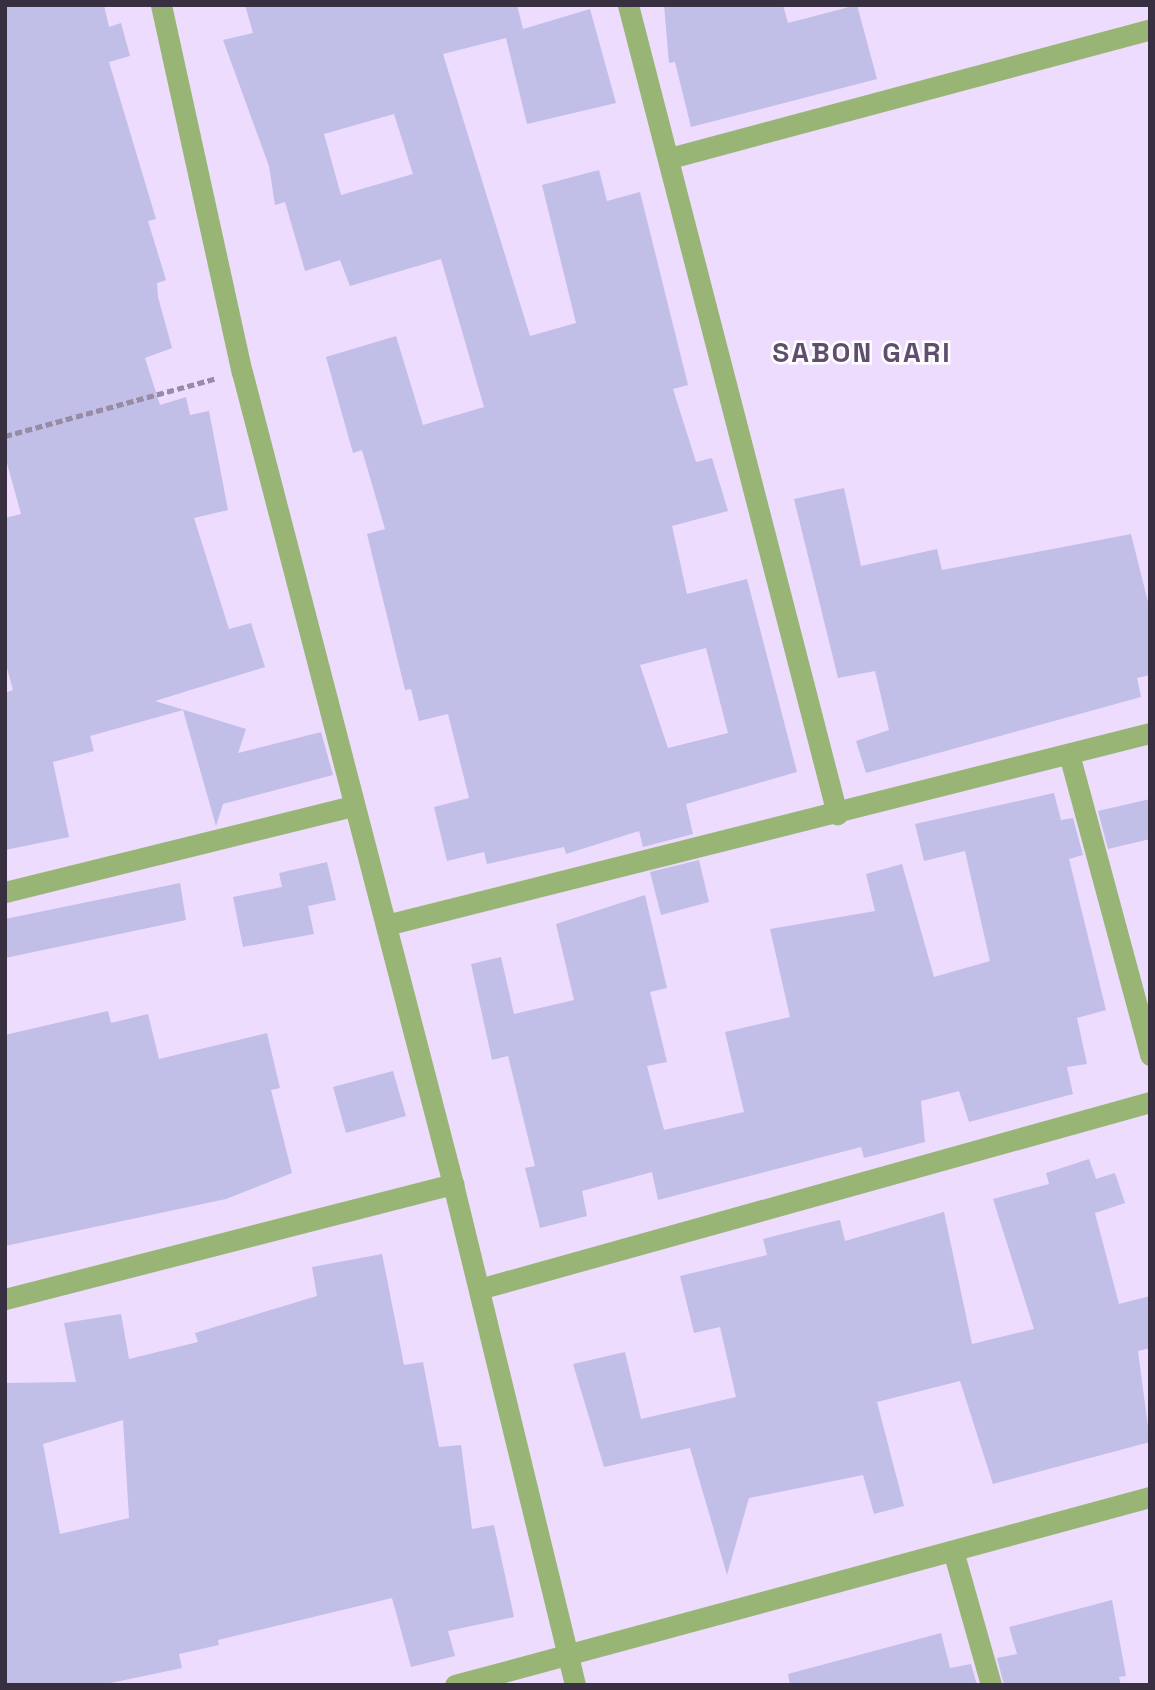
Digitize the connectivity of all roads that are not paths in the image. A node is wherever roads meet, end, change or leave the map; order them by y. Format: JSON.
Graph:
{"nodes":[{"id":1,"x":161,"y":5,"type":"edge"},
{"id":2,"x":628,"y":5,"type":"edge"},
{"id":3,"x":1150,"y":29,"type":"edge"},
{"id":4,"x":670,"y":158,"type":"junction"},
{"id":5,"x":1150,"y":733,"type":"edge"},
{"id":6,"x":1069,"y":754,"type":"junction"},
{"id":7,"x":352,"y":806,"type":"junction"},
{"id":8,"x":837,"y":814,"type":"junction"},
{"id":9,"x":5,"y":891,"type":"edge"},
{"id":10,"x":386,"y":925,"type":"junction"},
{"id":11,"x":1150,"y":1055,"type":"edge"},
{"id":12,"x":1150,"y":1102,"type":"edge"},
{"id":13,"x":453,"y":1184,"type":"junction"},
{"id":14,"x":479,"y":1289,"type":"junction"},
{"id":15,"x":5,"y":1299,"type":"edge"},
{"id":16,"x":1150,"y":1497,"type":"edge"},
{"id":17,"x":954,"y":1554,"type":"junction"},
{"id":18,"x":568,"y":1658,"type":"junction"},
{"id":19,"x":455,"y":1685,"type":"edge"},
{"id":20,"x":575,"y":1685,"type":"edge"},
{"id":21,"x":991,"y":1685,"type":"edge"}],
"edges":[{"from":1,"to":7,"type":"street"},
{"from":2,"to":4,"type":"street"},
{"from":3,"to":4,"type":"street"},
{"from":4,"to":8,"type":"street"},
{"from":5,"to":6,"type":"street"},
{"from":6,"to":8,"type":"street"},
{"from":6,"to":11,"type":"street"},
{"from":7,"to":9,"type":"street"},
{"from":7,"to":10,"type":"street"},
{"from":8,"to":10,"type":"street"},
{"from":10,"to":13,"type":"street"},
{"from":12,"to":14,"type":"street"},
{"from":13,"to":14,"type":"street"},
{"from":13,"to":15,"type":"street"},
{"from":14,"to":18,"type":"street"},
{"from":16,"to":17,"type":"street"},
{"from":17,"to":18,"type":"street"},
{"from":17,"to":21,"type":"street"},
{"from":18,"to":19,"type":"street"},
{"from":18,"to":20,"type":"street"}]}
